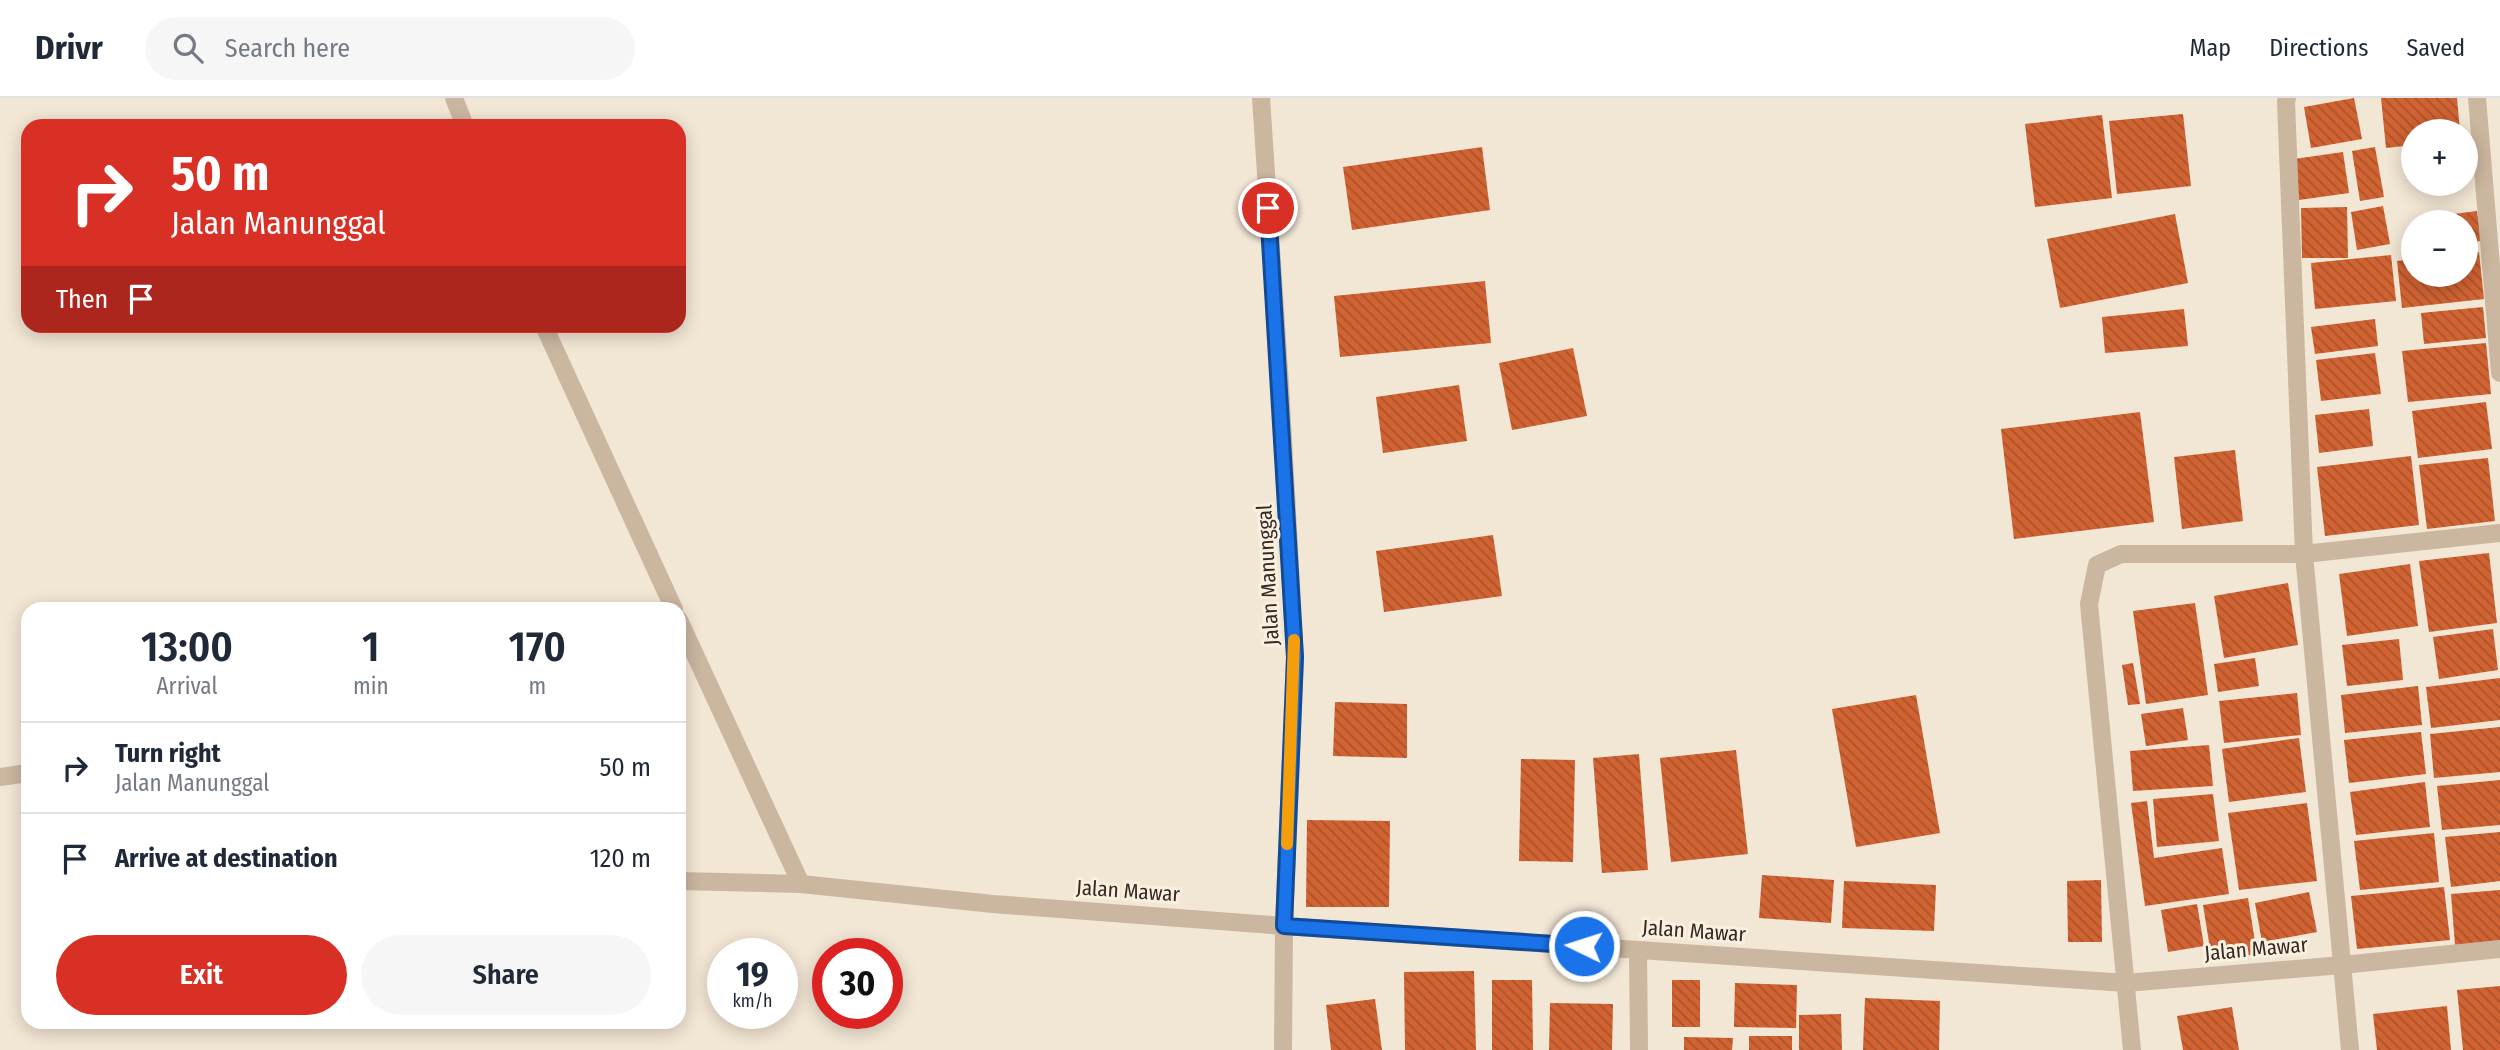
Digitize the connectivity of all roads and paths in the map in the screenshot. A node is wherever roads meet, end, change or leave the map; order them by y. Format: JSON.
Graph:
{"nodes":[{"id":1,"x":454,"y":98,"type":"edge"},
{"id":2,"x":1261,"y":98,"type":"edge"},
{"id":3,"x":2287,"y":98,"type":"edge"},
{"id":4,"x":2477,"y":98,"type":"edge"},
{"id":5,"x":462,"y":119,"type":"edge"},
{"id":6,"x":547,"y":333,"type":"edge"},
{"id":7,"x":2500,"y":373,"type":"edge"},
{"id":8,"x":2500,"y":533,"type":"edge"},
{"id":9,"x":2304,"y":554,"type":"junction"},
{"id":10,"x":671,"y":602,"type":"edge"},
{"id":11,"x":686,"y":635,"type":"edge"},
{"id":12,"x":21,"y":774,"type":"edge"},
{"id":13,"x":0,"y":777,"type":"edge"},
{"id":14,"x":686,"y":881,"type":"edge"},
{"id":15,"x":801,"y":884,"type":"junction"},
{"id":16,"x":1284,"y":926,"type":"junction"},
{"id":17,"x":2500,"y":949,"type":"edge"},
{"id":18,"x":1638,"y":950,"type":"junction"},
{"id":19,"x":2342,"y":965,"type":"junction"},
{"id":20,"x":2126,"y":983,"type":"junction"},
{"id":21,"x":1283,"y":1050,"type":"edge"},
{"id":22,"x":1639,"y":1050,"type":"edge"},
{"id":23,"x":2132,"y":1050,"type":"edge"},
{"id":24,"x":2350,"y":1050,"type":"edge"}],
"edges":[{"from":1,"to":5,"type":"street"},
{"from":2,"to":16,"type":"street","name":"Jalan Manunggal"},
{"from":3,"to":9,"type":"street"},
{"from":4,"to":7,"type":"street"},
{"from":6,"to":10,"type":"street"},
{"from":8,"to":9,"type":"street"},
{"from":9,"to":19,"type":"street"},
{"from":9,"to":20,"type":"street"},
{"from":11,"to":15,"type":"street"},
{"from":12,"to":13,"type":"street"},
{"from":14,"to":15,"type":"street","name":"Jalan Mawar"},
{"from":15,"to":16,"type":"street","name":"Jalan Mawar"},
{"from":16,"to":18,"type":"street","name":"Jalan Mawar"},
{"from":16,"to":21,"type":"street","name":"Jalan Manunggal"},
{"from":17,"to":19,"type":"street","name":"Jalan Mawar"},
{"from":18,"to":20,"type":"street","name":"Jalan Mawar"},
{"from":18,"to":22,"type":"street"},
{"from":19,"to":20,"type":"street","name":"Jalan Mawar"},
{"from":19,"to":24,"type":"street"},
{"from":20,"to":23,"type":"street"}]}
